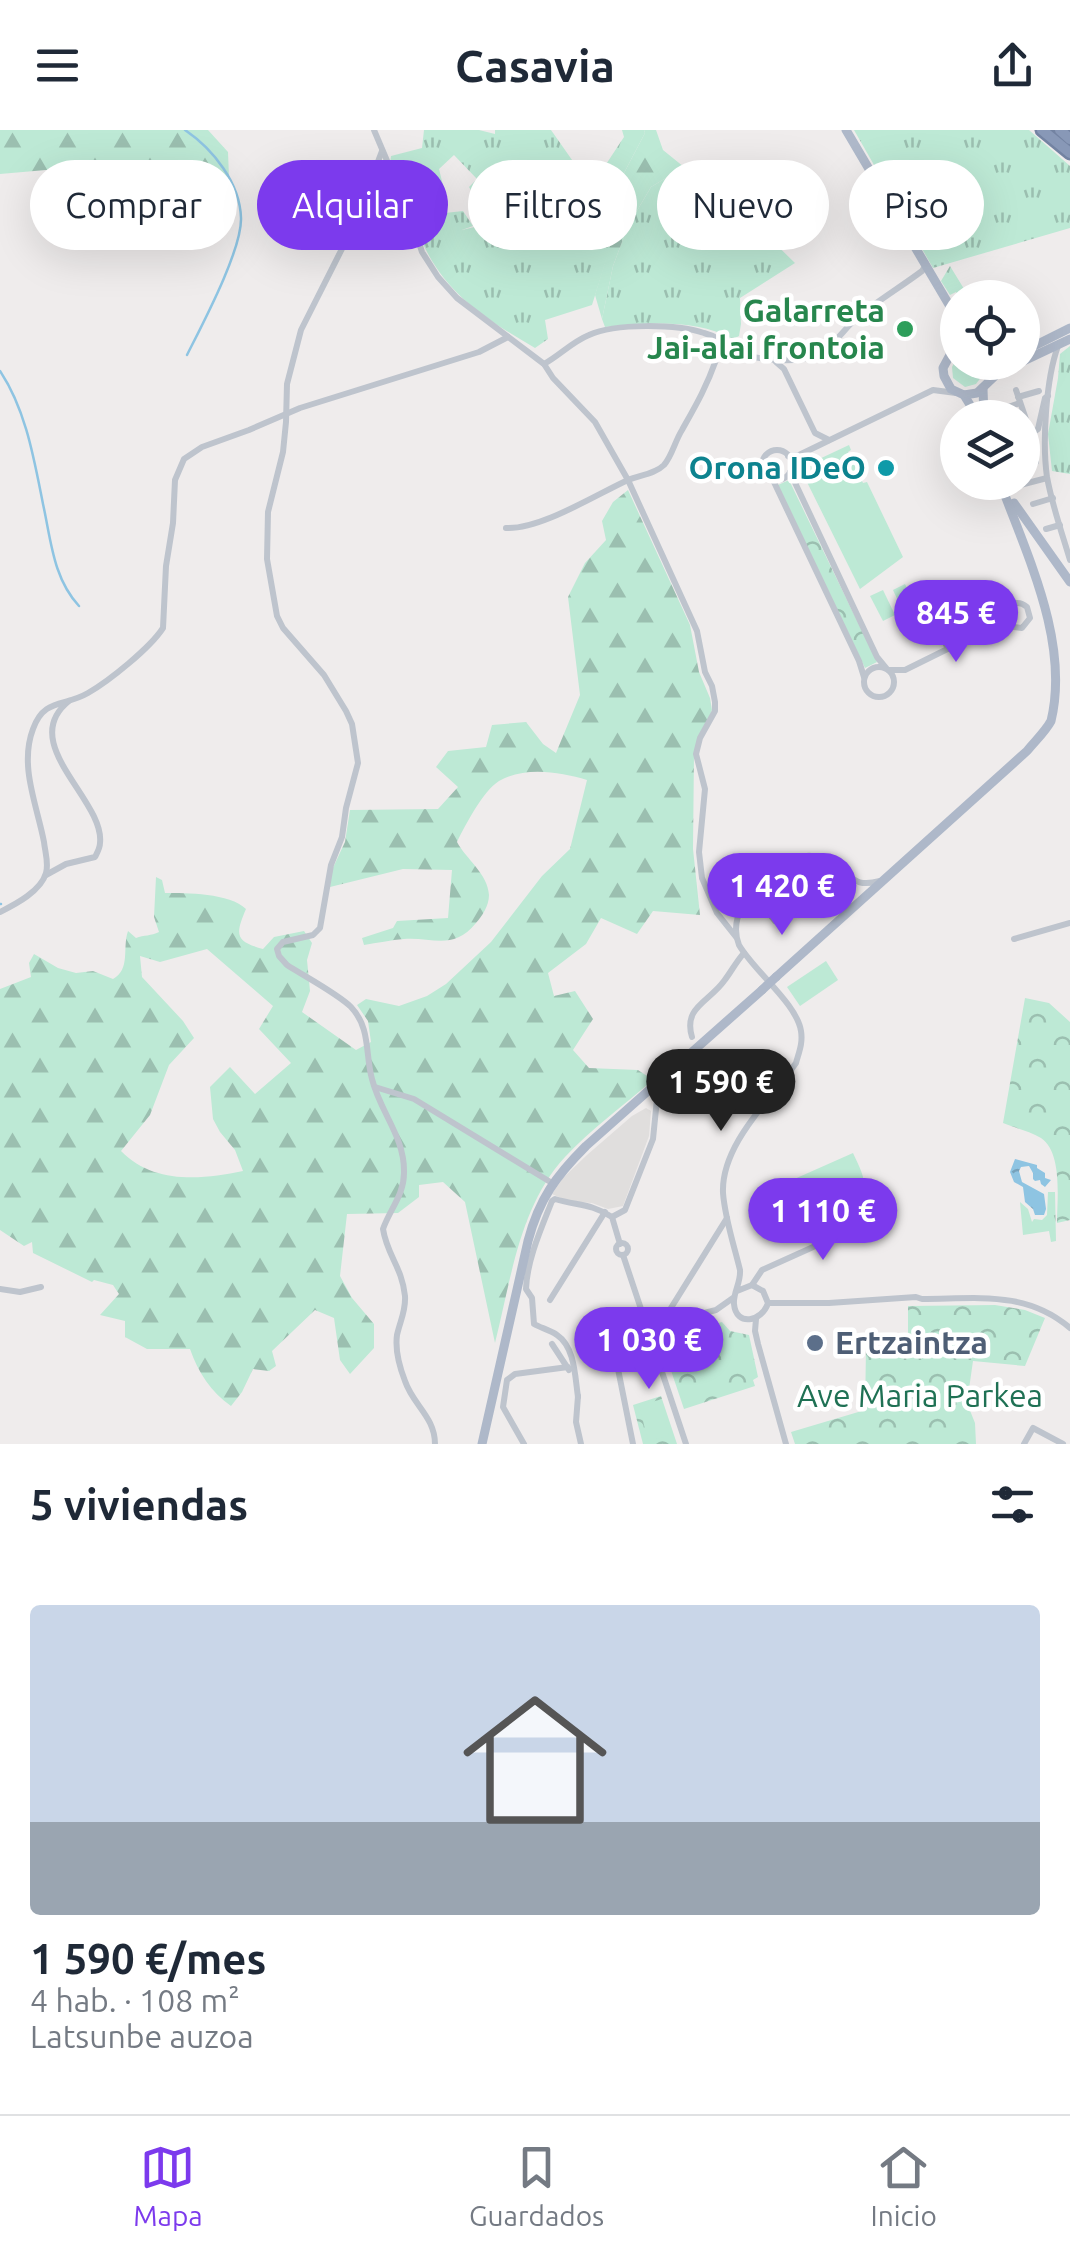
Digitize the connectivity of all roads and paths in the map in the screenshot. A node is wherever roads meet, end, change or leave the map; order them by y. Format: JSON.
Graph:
{"nodes":[{"id":1,"x":374,"y":130,"type":"edge"},
{"id":2,"x":846,"y":130,"type":"edge"},
{"id":3,"x":1042,"y":130,"type":"edge"},
{"id":4,"x":1060,"y":130,"type":"edge"},
{"id":5,"x":1070,"y":139,"type":"edge"},
{"id":6,"x":382,"y":151,"type":"junction"},
{"id":7,"x":1070,"y":153,"type":"edge"},
{"id":8,"x":926,"y":265,"type":"junction"},
{"id":9,"x":940,"y":289,"type":"edge"},
{"id":10,"x":1070,"y":328,"type":"edge"},
{"id":11,"x":508,"y":337,"type":"junction"},
{"id":12,"x":1070,"y":339,"type":"edge"},
{"id":13,"x":1058,"y":346,"type":"junction"},
{"id":14,"x":1040,"y":349,"type":"edge"},
{"id":15,"x":732,"y":350,"type":"junction"},
{"id":16,"x":1040,"y":352,"type":"edge"},
{"id":17,"x":1040,"y":361,"type":"edge"},
{"id":18,"x":789,"y":363,"type":"junction"},
{"id":19,"x":544,"y":364,"type":"junction"},
{"id":20,"x":1052,"y":367,"type":"junction"},
{"id":21,"x":941,"y":380,"type":"edge"},
{"id":22,"x":946,"y":380,"type":"edge"},
{"id":23,"x":988,"y":380,"type":"edge"},
{"id":24,"x":991,"y":380,"type":"edge"},
{"id":25,"x":985,"y":386,"type":"junction"},
{"id":26,"x":934,"y":390,"type":"junction"},
{"id":27,"x":1040,"y":391,"type":"dead end"},
{"id":28,"x":961,"y":394,"type":"junction"},
{"id":29,"x":1049,"y":395,"type":"junction"},
{"id":30,"x":1018,"y":396,"type":"junction"},
{"id":31,"x":966,"y":400,"type":"edge"},
{"id":32,"x":983,"y":400,"type":"edge"},
{"id":33,"x":1013,"y":400,"type":"edge"},
{"id":34,"x":1019,"y":400,"type":"edge"},
{"id":35,"x":286,"y":415,"type":"junction"},
{"id":36,"x":1040,"y":419,"type":"edge"},
{"id":37,"x":815,"y":433,"type":"junction"},
{"id":38,"x":830,"y":441,"type":"junction"},
{"id":39,"x":807,"y":452,"type":"junction"},
{"id":40,"x":788,"y":456,"type":"junction"},
{"id":41,"x":798,"y":456,"type":"junction"},
{"id":42,"x":791,"y":468,"type":"junction"},
{"id":43,"x":1048,"y":478,"type":"junction"},
{"id":44,"x":628,"y":480,"type":"junction"},
{"id":45,"x":773,"y":480,"type":"junction"},
{"id":46,"x":1040,"y":480,"type":"edge"},
{"id":47,"x":1053,"y":498,"type":"junction"},
{"id":48,"x":1010,"y":500,"type":"edge"},
{"id":49,"x":1013,"y":500,"type":"edge"},
{"id":50,"x":1033,"y":504,"type":"dead end"},
{"id":51,"x":1060,"y":525,"type":"junction"},
{"id":52,"x":506,"y":528,"type":"dead end"},
{"id":53,"x":1046,"y":529,"type":"dead end"},
{"id":54,"x":1066,"y":539,"type":"edge"},
{"id":55,"x":1070,"y":560,"type":"edge"},
{"id":56,"x":1070,"y":582,"type":"edge"},
{"id":57,"x":1058,"y":613,"type":"dead end"},
{"id":58,"x":1004,"y":614,"type":"junction"},
{"id":59,"x":936,"y":621,"type":"dead end"},
{"id":60,"x":1008,"y":625,"type":"junction"},
{"id":61,"x":996,"y":626,"type":"junction"},
{"id":62,"x":948,"y":648,"type":"junction"},
{"id":63,"x":888,"y":669,"type":"junction"},
{"id":64,"x":901,"y":671,"type":"junction"},
{"id":65,"x":1066,"y":675,"type":"dead end"},
{"id":66,"x":864,"y":677,"type":"junction"},
{"id":67,"x":894,"y":682,"type":"junction"},
{"id":68,"x":70,"y":701,"type":"junction"},
{"id":69,"x":46,"y":875,"type":"junction"},
{"id":70,"x":855,"y":882,"type":"junction"},
{"id":71,"x":880,"y":882,"type":"junction"},
{"id":72,"x":756,"y":890,"type":"junction"},
{"id":73,"x":803,"y":897,"type":"dead end"},
{"id":74,"x":859,"y":900,"type":"junction"},
{"id":75,"x":762,"y":906,"type":"junction"},
{"id":76,"x":742,"y":907,"type":"junction"},
{"id":77,"x":0,"y":912,"type":"edge"},
{"id":78,"x":1070,"y":923,"type":"edge"},
{"id":79,"x":736,"y":937,"type":"junction"},
{"id":80,"x":1014,"y":939,"type":"dead end"},
{"id":81,"x":744,"y":953,"type":"junction"},
{"id":82,"x":692,"y":1037,"type":"dead end"},
{"id":83,"x":664,"y":1076,"type":"junction"},
{"id":84,"x":374,"y":1088,"type":"junction"},
{"id":85,"x":552,"y":1183,"type":"junction"},
{"id":86,"x":851,"y":1214,"type":"dead end"},
{"id":87,"x":608,"y":1215,"type":"junction"},
{"id":88,"x":728,"y":1218,"type":"junction"},
{"id":89,"x":752,"y":1286,"type":"junction"},
{"id":90,"x":41,"y":1287,"type":"dead end"},
{"id":91,"x":0,"y":1289,"type":"edge"},
{"id":92,"x":736,"y":1294,"type":"junction"},
{"id":93,"x":550,"y":1300,"type":"dead end"},
{"id":94,"x":768,"y":1302,"type":"junction"},
{"id":95,"x":716,"y":1310,"type":"junction"},
{"id":96,"x":738,"y":1314,"type":"junction"},
{"id":97,"x":756,"y":1318,"type":"junction"},
{"id":98,"x":660,"y":1325,"type":"junction"},
{"id":99,"x":648,"y":1328,"type":"junction"},
{"id":100,"x":1070,"y":1328,"type":"edge"},
{"id":101,"x":552,"y":1344,"type":"dead end"},
{"id":102,"x":568,"y":1367,"type":"junction"},
{"id":103,"x":578,"y":1397,"type":"junction"},
{"id":104,"x":1070,"y":1434,"type":"edge"},
{"id":105,"x":435,"y":1444,"type":"edge"},
{"id":106,"x":480,"y":1444,"type":"edge"},
{"id":107,"x":524,"y":1444,"type":"edge"},
{"id":108,"x":581,"y":1444,"type":"edge"},
{"id":109,"x":633,"y":1444,"type":"edge"},
{"id":110,"x":686,"y":1444,"type":"edge"},
{"id":111,"x":786,"y":1444,"type":"edge"},
{"id":112,"x":1024,"y":1444,"type":"edge"},
{"id":113,"x":1064,"y":1444,"type":"edge"}],
"edges":[{"from":1,"to":6,"type":"street"},
{"from":2,"to":8,"type":"main road"},
{"from":3,"to":7,"type":"highway"},
{"from":4,"to":5,"type":"highway"},
{"from":6,"to":11,"type":"street"},
{"from":6,"to":35,"type":"street"},
{"from":8,"to":9,"type":"main road"},
{"from":8,"to":18,"type":"street"},
{"from":10,"to":14,"type":"main road"},
{"from":11,"to":19,"type":"street"},
{"from":11,"to":35,"type":"street"},
{"from":12,"to":13,"type":"main road"},
{"from":13,"to":16,"type":"main road"},
{"from":13,"to":20,"type":"street"},
{"from":15,"to":18,"type":"street"},
{"from":15,"to":19,"type":"street"},
{"from":15,"to":44,"type":"street"},
{"from":17,"to":20,"type":"street"},
{"from":18,"to":37,"type":"street"},
{"from":19,"to":44,"type":"street"},
{"from":20,"to":29,"type":"street"},
{"from":21,"to":26,"type":"street"},
{"from":22,"to":28,"type":"main road"},
{"from":23,"to":25,"type":"main road"},
{"from":24,"to":25,"type":"main road"},
{"from":25,"to":28,"type":"main road"},
{"from":25,"to":32,"type":"main road"},
{"from":26,"to":28,"type":"street"},
{"from":26,"to":38,"type":"street"},
{"from":27,"to":30,"type":"street"},
{"from":28,"to":31,"type":"main road"},
{"from":29,"to":36,"type":"street"},
{"from":29,"to":43,"type":"street"},
{"from":30,"to":33,"type":"street"},
{"from":30,"to":34,"type":"street"},
{"from":35,"to":68,"type":"street"},
{"from":35,"to":84,"type":"street"},
{"from":37,"to":38,"type":"street"},
{"from":37,"to":39,"type":"street"},
{"from":38,"to":39,"type":"street"},
{"from":39,"to":41,"type":"street"},
{"from":40,"to":41,"type":"street"},
{"from":40,"to":42,"type":"street"},
{"from":40,"to":45,"type":"street"},
{"from":41,"to":42,"type":"street"},
{"from":42,"to":45,"type":"street"},
{"from":42,"to":63,"type":"street"},
{"from":43,"to":46,"type":"street"},
{"from":43,"to":47,"type":"street"},
{"from":44,"to":52,"type":"street"},
{"from":44,"to":79,"type":"street"},
{"from":45,"to":66,"type":"street"},
{"from":47,"to":50,"type":"street"},
{"from":47,"to":51,"type":"street"},
{"from":48,"to":57,"type":"main road"},
{"from":49,"to":56,"type":"main road"},
{"from":51,"to":53,"type":"street"},
{"from":51,"to":54,"type":"street"},
{"from":54,"to":55,"type":"street"},
{"from":58,"to":60,"type":"street"},
{"from":58,"to":60,"type":"street"},
{"from":58,"to":61,"type":"street"},
{"from":59,"to":62,"type":"street"},
{"from":60,"to":61,"type":"street"},
{"from":61,"to":62,"type":"street"},
{"from":62,"to":64,"type":"street"},
{"from":63,"to":64,"type":"street"},
{"from":63,"to":66,"type":"street"},
{"from":63,"to":67,"type":"street"},
{"from":64,"to":67,"type":"street"},
{"from":65,"to":71,"type":"main road"},
{"from":66,"to":67,"type":"street"},
{"from":68,"to":69,"type":"street"},
{"from":68,"to":69,"type":"street"},
{"from":69,"to":77,"type":"street"},
{"from":70,"to":71,"type":"street"},
{"from":70,"to":72,"type":"street"},
{"from":70,"to":74,"type":"street"},
{"from":71,"to":74,"type":"main road"},
{"from":72,"to":75,"type":"street"},
{"from":72,"to":76,"type":"street"},
{"from":73,"to":75,"type":"street"},
{"from":74,"to":83,"type":"main road","bridge":true},
{"from":75,"to":76,"type":"street"},
{"from":76,"to":79,"type":"street"},
{"from":78,"to":80,"type":"street"},
{"from":79,"to":81,"type":"street"},
{"from":81,"to":82,"type":"street"},
{"from":81,"to":88,"type":"street"},
{"from":83,"to":85,"type":"main road"},
{"from":83,"to":87,"type":"street"},
{"from":84,"to":85,"type":"street"},
{"from":84,"to":105,"type":"street"},
{"from":85,"to":106,"type":"main road"},
{"from":86,"to":89,"type":"street"},
{"from":87,"to":93,"type":"street"},
{"from":87,"to":99,"type":"street"},
{"from":87,"to":103,"type":"street"},
{"from":88,"to":92,"type":"street"},
{"from":88,"to":98,"type":"street"},
{"from":89,"to":92,"type":"street"},
{"from":89,"to":94,"type":"street"},
{"from":90,"to":91,"type":"street"},
{"from":92,"to":95,"type":"street"},
{"from":92,"to":96,"type":"street"},
{"from":94,"to":97,"type":"street"},
{"from":94,"to":100,"type":"street"},
{"from":95,"to":96,"type":"street"},
{"from":95,"to":98,"type":"street"},
{"from":96,"to":97,"type":"street"},
{"from":97,"to":111,"type":"street"},
{"from":98,"to":99,"type":"street"},
{"from":99,"to":109,"type":"street"},
{"from":99,"to":110,"type":"street"},
{"from":101,"to":102,"type":"street"},
{"from":102,"to":103,"type":"street"},
{"from":102,"to":107,"type":"street"},
{"from":103,"to":108,"type":"street"},
{"from":104,"to":113,"type":"street"},
{"from":112,"to":113,"type":"street"}]}
